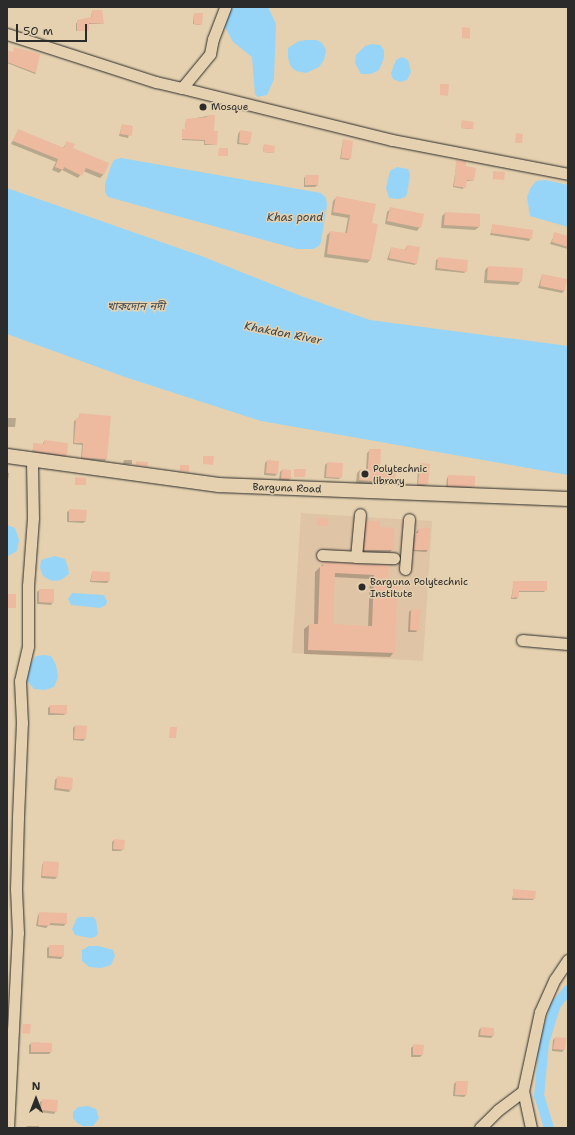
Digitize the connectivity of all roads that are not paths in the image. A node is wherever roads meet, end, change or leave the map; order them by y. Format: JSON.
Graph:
{"nodes":[{"id":1,"x":225,"y":7,"type":"edge"},
{"id":2,"x":7,"y":34,"type":"edge"},
{"id":3,"x":182,"y":88,"type":"junction"},
{"id":4,"x":568,"y":174,"type":"edge"},
{"id":5,"x":7,"y":456,"type":"edge"},
{"id":6,"x":32,"y":459,"type":"junction"},
{"id":7,"x":568,"y":499,"type":"edge"},
{"id":8,"x":360,"y":514,"type":"dead end"},
{"id":9,"x":409,"y":519,"type":"dead end"},
{"id":10,"x":322,"y":555,"type":"dead end"},
{"id":11,"x":356,"y":557,"type":"junction"},
{"id":12,"x":394,"y":558,"type":"dead end"},
{"id":13,"x":405,"y":569,"type":"dead end"},
{"id":14,"x":522,"y":640,"type":"dead end"},
{"id":15,"x":568,"y":644,"type":"edge"},
{"id":16,"x":568,"y":960,"type":"edge"},
{"id":17,"x":523,"y":1091,"type":"junction"},
{"id":18,"x":8,"y":1128,"type":"edge"},
{"id":19,"x":480,"y":1128,"type":"edge"},
{"id":20,"x":531,"y":1128,"type":"edge"}],
"edges":[{"from":1,"to":3,"type":"street"},
{"from":2,"to":3,"type":"street"},
{"from":3,"to":4,"type":"street"},
{"from":5,"to":6,"type":"main road","name":"Barguna Road"},
{"from":6,"to":7,"type":"main road","name":"Barguna Road"},
{"from":6,"to":18,"type":"street"},
{"from":8,"to":11,"type":"street"},
{"from":9,"to":13,"type":"street"},
{"from":10,"to":11,"type":"street"},
{"from":11,"to":12,"type":"street"},
{"from":14,"to":15,"type":"street"},
{"from":16,"to":17,"type":"street"},
{"from":17,"to":19,"type":"street"},
{"from":17,"to":20,"type":"street"}]}
